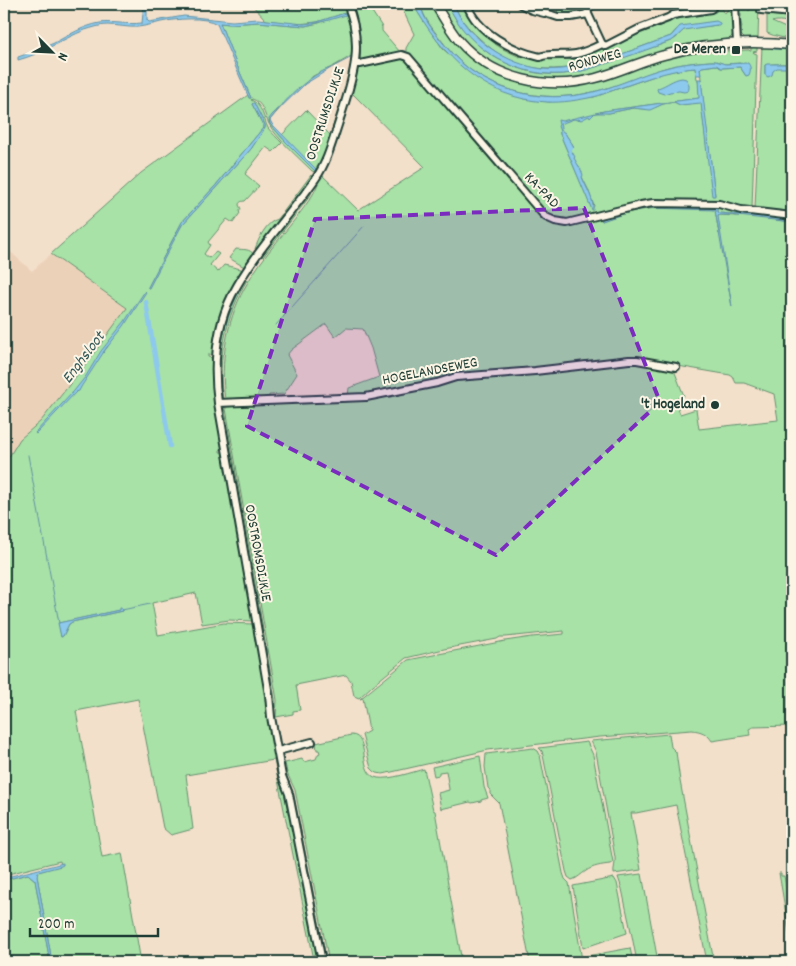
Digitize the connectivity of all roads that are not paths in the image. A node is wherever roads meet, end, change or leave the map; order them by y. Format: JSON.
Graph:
{"nodes":[{"id":1,"x":347,"y":4,"type":"edge"},
{"id":2,"x":435,"y":4,"type":"edge"},
{"id":3,"x":467,"y":4,"type":"edge"},
{"id":4,"x":520,"y":4,"type":"edge"},
{"id":5,"x":595,"y":4,"type":"edge"},
{"id":6,"x":715,"y":4,"type":"edge"},
{"id":7,"x":737,"y":4,"type":"edge"},
{"id":8,"x":761,"y":4,"type":"edge"},
{"id":9,"x":587,"y":9,"type":"edge"},
{"id":10,"x":792,"y":13,"type":"edge"},
{"id":11,"x":738,"y":43,"type":"junction"},
{"id":12,"x":602,"y":44,"type":"junction"},
{"id":13,"x":792,"y":45,"type":"edge"},
{"id":14,"x":355,"y":64,"type":"junction"},
{"id":15,"x":319,"y":173,"type":"joint"},
{"id":16,"x":792,"y":216,"type":"edge"},
{"id":17,"x":676,"y":366,"type":"dead end"},
{"id":18,"x":218,"y":403,"type":"junction"},
{"id":19,"x":312,"y":742,"type":"dead end"},
{"id":20,"x":278,"y":751,"type":"junction"},
{"id":21,"x":322,"y":962,"type":"edge"}],
"edges":[{"from":1,"to":14,"type":"street","name":"OOSTRUMSDIJKJE"},
{"from":2,"to":11,"type":"main road","name":"RONDWEG"},
{"from":3,"to":12,"type":"street"},
{"from":4,"to":9,"type":"street"},
{"from":5,"to":9,"type":"street"},
{"from":6,"to":12,"type":"street"},
{"from":7,"to":11,"type":"street"},
{"from":8,"to":10,"type":"street"},
{"from":9,"to":12,"type":"street"},
{"from":11,"to":13,"type":"main road","name":"RONDWEG"},
{"from":14,"to":15,"type":"street","name":"OOSTRUMSDIJKJE"},
{"from":14,"to":16,"type":"street","name":"KA-PAD"},
{"from":15,"to":18,"type":"street","name":"OOSTROMSDIJKJE"},
{"from":17,"to":18,"type":"street","name":"HOGELANDSEWEG"},
{"from":18,"to":20,"type":"street","name":"OOSTROMSDIJKJE"},
{"from":19,"to":20,"type":"street"},
{"from":20,"to":21,"type":"street","name":"OOSTROMSDIJKJE"}]}
